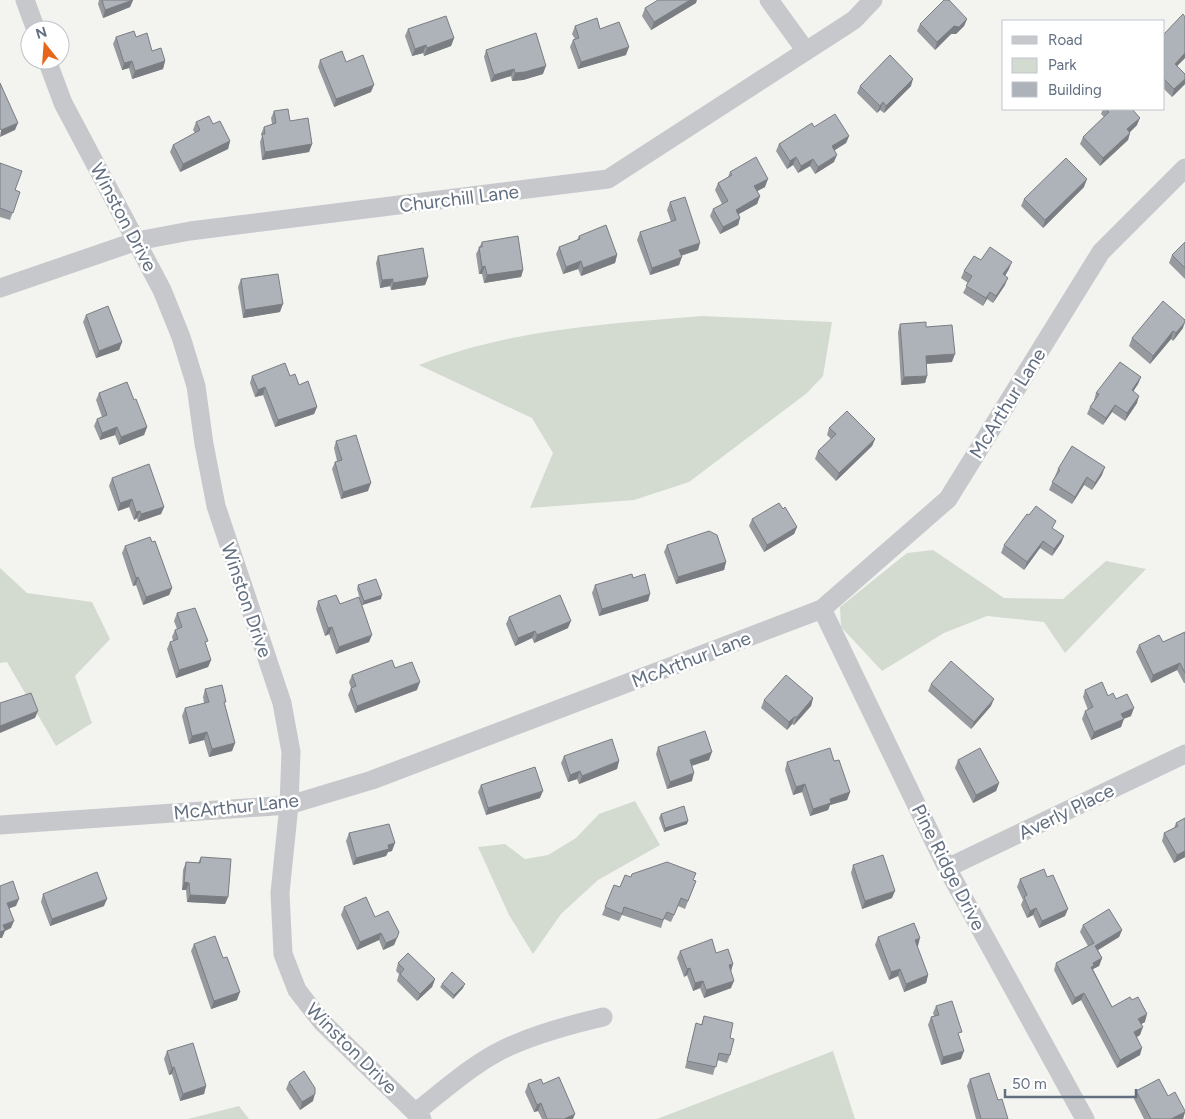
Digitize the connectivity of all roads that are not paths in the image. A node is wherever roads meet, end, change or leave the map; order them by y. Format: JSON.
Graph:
{"nodes":[{"id":1,"x":25,"y":0,"type":"edge"},
{"id":2,"x":769,"y":0,"type":"edge"},
{"id":3,"x":873,"y":0,"type":"edge"},
{"id":4,"x":32,"y":20,"type":"edge"},
{"id":5,"x":806,"y":51,"type":"junction"},
{"id":6,"x":51,"y":70,"type":"edge"},
{"id":7,"x":1185,"y":168,"type":"edge"},
{"id":8,"x":137,"y":241,"type":"junction"},
{"id":9,"x":0,"y":288,"type":"edge"},
{"id":10,"x":822,"y":609,"type":"junction"},
{"id":11,"x":1185,"y":754,"type":"edge"},
{"id":12,"x":289,"y":805,"type":"junction"},
{"id":13,"x":0,"y":825,"type":"edge"},
{"id":14,"x":947,"y":868,"type":"junction"},
{"id":15,"x":603,"y":1016,"type":"dead end"},
{"id":16,"x":419,"y":1115,"type":"edge"},
{"id":17,"x":1085,"y":1119,"type":"edge"}],
"edges":[{"from":1,"to":4,"type":"street"},
{"from":2,"to":5,"type":"street"},
{"from":3,"to":5,"type":"street","name":"Churchill Lane"},
{"from":5,"to":8,"type":"street","name":"Churchill Lane"},
{"from":6,"to":8,"type":"street","name":"Winston Drive"},
{"from":7,"to":10,"type":"street","name":"McArthur Lane"},
{"from":8,"to":9,"type":"street","name":"Churchill Lane"},
{"from":8,"to":12,"type":"street","name":"Winston Drive"},
{"from":10,"to":12,"type":"street","name":"McArthur Lane"},
{"from":10,"to":14,"type":"street","name":"Pine Ridge Drive"},
{"from":11,"to":14,"type":"street","name":"Averly Place"},
{"from":12,"to":13,"type":"street","name":"McArthur Lane"},
{"from":12,"to":16,"type":"street","name":"Winston Drive"},
{"from":14,"to":17,"type":"street","name":"Pine Ridge Drive"},
{"from":15,"to":16,"type":"street"}]}
